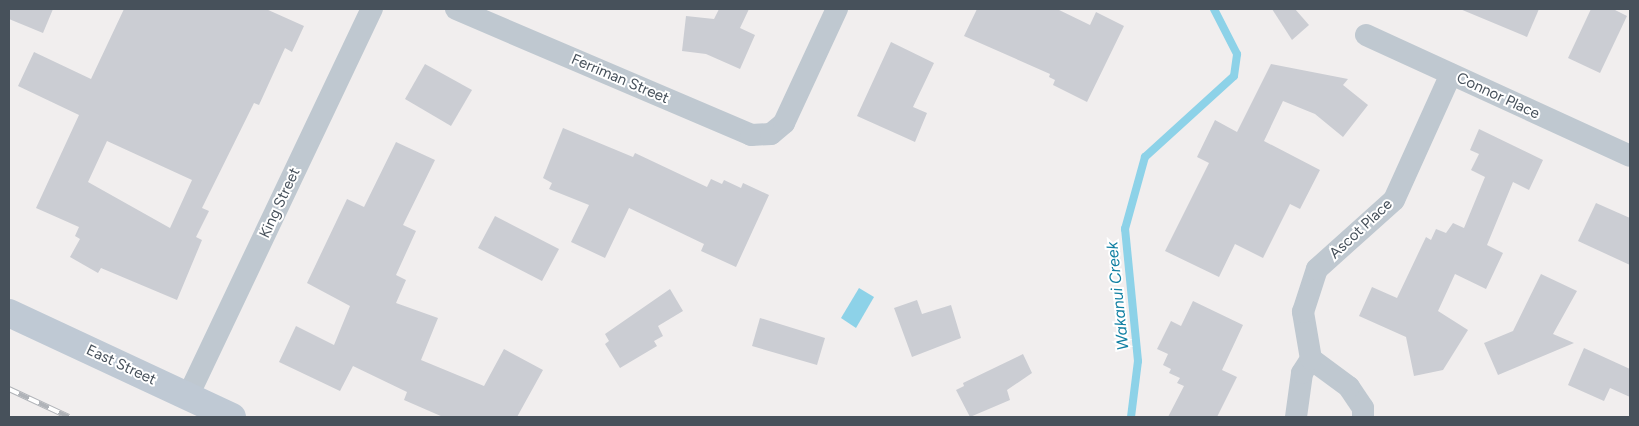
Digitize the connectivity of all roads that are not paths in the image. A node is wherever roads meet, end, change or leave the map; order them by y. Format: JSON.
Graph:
{"nodes":[{"id":1,"x":456,"y":9,"type":"edge"},
{"id":2,"x":837,"y":9,"type":"edge"},
{"id":3,"x":368,"y":11,"type":"edge"},
{"id":4,"x":1366,"y":35,"type":"dead end"},
{"id":5,"x":1451,"y":74,"type":"junction"},
{"id":6,"x":1630,"y":156,"type":"edge"},
{"id":7,"x":9,"y":313,"type":"edge"},
{"id":8,"x":1311,"y":359,"type":"junction"},
{"id":9,"x":188,"y":396,"type":"junction"},
{"id":10,"x":232,"y":417,"type":"edge"},
{"id":11,"x":1296,"y":417,"type":"edge"},
{"id":12,"x":1363,"y":417,"type":"edge"}],
"edges":[{"from":1,"to":2,"type":"street","name":"Ferriman Street"},
{"from":3,"to":9,"type":"street","name":"King Street"},
{"from":4,"to":5,"type":"street","name":"Connor Place"},
{"from":5,"to":6,"type":"street","name":"Connor Place"},
{"from":5,"to":8,"type":"street","name":"Ascot Place"},
{"from":7,"to":9,"type":"main road","name":"East Street"},
{"from":8,"to":11,"type":"street"},
{"from":8,"to":12,"type":"street"},
{"from":9,"to":10,"type":"main road","name":"East Street"}]}
